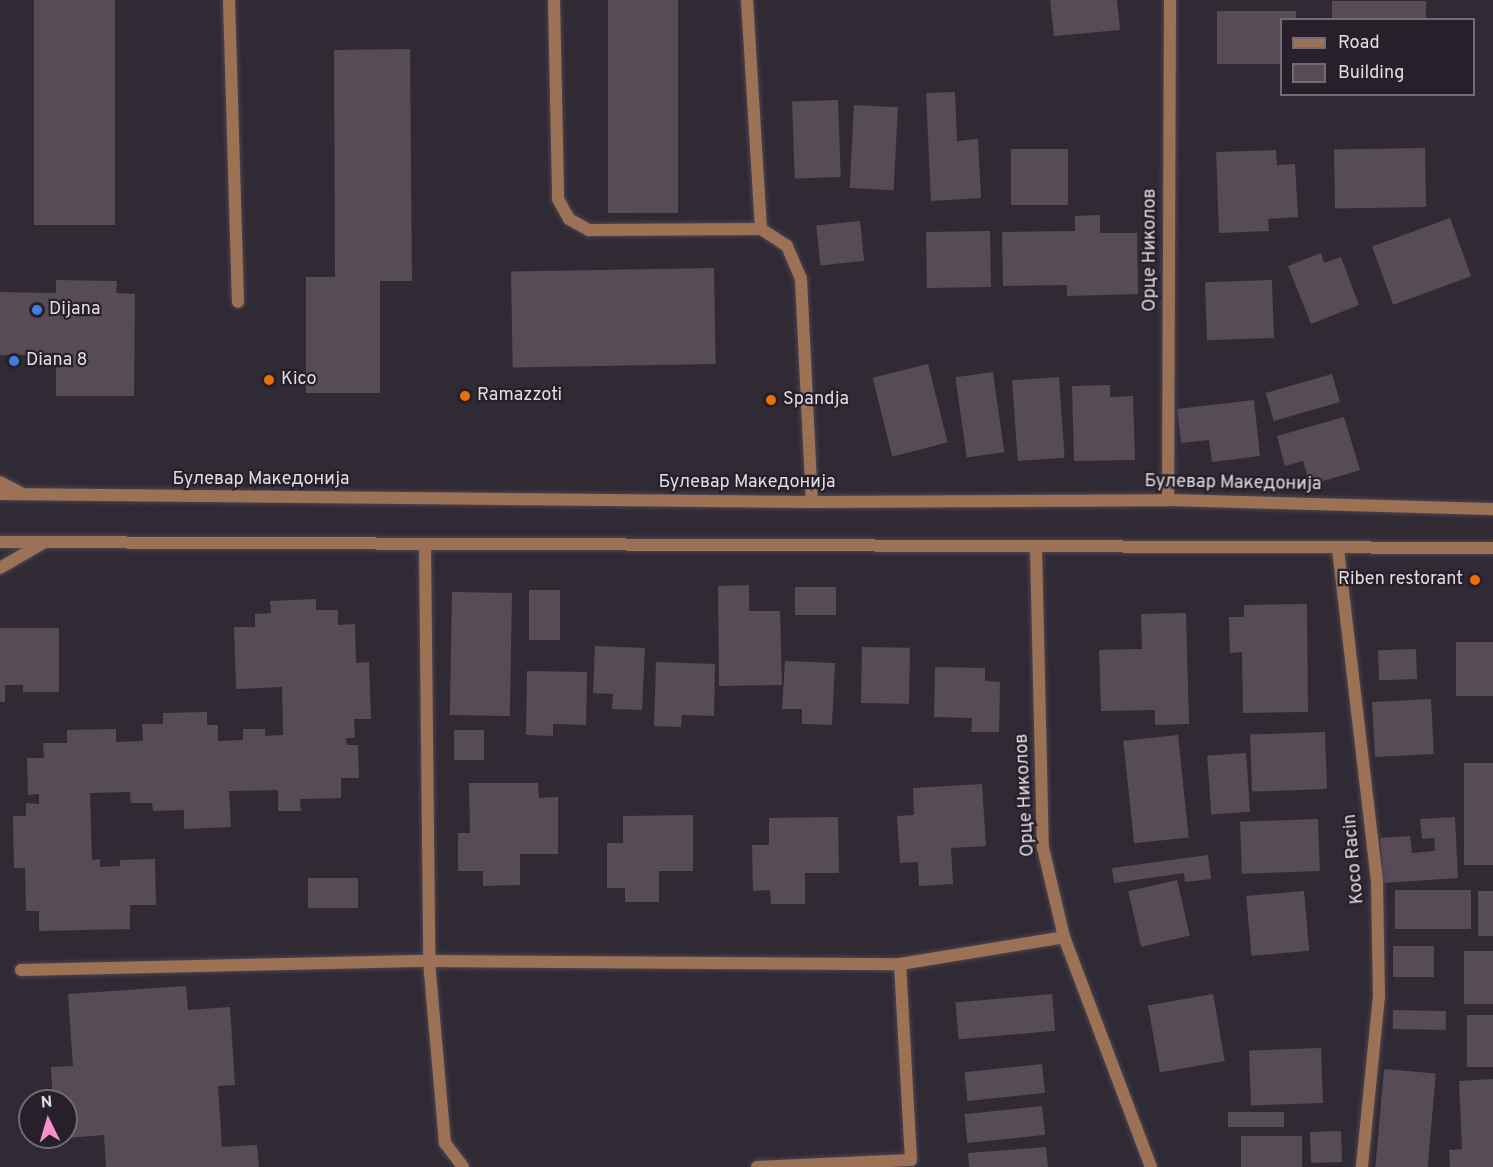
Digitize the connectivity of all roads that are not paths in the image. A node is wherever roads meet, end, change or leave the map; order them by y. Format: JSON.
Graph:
{"nodes":[{"id":1,"x":229,"y":0,"type":"edge"},
{"id":2,"x":554,"y":0,"type":"edge"},
{"id":3,"x":747,"y":0,"type":"edge"},
{"id":4,"x":1170,"y":0,"type":"edge"},
{"id":5,"x":761,"y":229,"type":"junction"},
{"id":6,"x":238,"y":302,"type":"dead end"},
{"id":7,"x":0,"y":482,"type":"edge"},
{"id":8,"x":0,"y":494,"type":"edge"},
{"id":9,"x":25,"y":495,"type":"junction"},
{"id":10,"x":1168,"y":500,"type":"junction"},
{"id":11,"x":812,"y":502,"type":"junction"},
{"id":12,"x":1493,"y":509,"type":"edge"},
{"id":13,"x":0,"y":542,"type":"edge"},
{"id":14,"x":43,"y":543,"type":"junction"},
{"id":15,"x":425,"y":546,"type":"junction"},
{"id":16,"x":1036,"y":547,"type":"junction"},
{"id":17,"x":1493,"y":548,"type":"edge"},
{"id":18,"x":1338,"y":549,"type":"junction"},
{"id":19,"x":0,"y":568,"type":"edge"},
{"id":20,"x":1064,"y":937,"type":"junction"},
{"id":21,"x":429,"y":961,"type":"junction"},
{"id":22,"x":900,"y":964,"type":"junction"},
{"id":23,"x":21,"y":970,"type":"dead end"},
{"id":24,"x":463,"y":1167,"type":"edge"},
{"id":25,"x":757,"y":1167,"type":"edge"},
{"id":26,"x":1151,"y":1167,"type":"edge"},
{"id":27,"x":1362,"y":1167,"type":"edge"}],
"edges":[{"from":1,"to":6,"type":"street"},
{"from":2,"to":5,"type":"street"},
{"from":3,"to":5,"type":"street"},
{"from":4,"to":10,"type":"street","name":"Орце Николов"},
{"from":5,"to":11,"type":"street"},
{"from":7,"to":9,"type":"street"},
{"from":8,"to":9,"type":"street","name":"Булевар Македонија"},
{"from":9,"to":11,"type":"street","name":"Булевар Македонија"},
{"from":10,"to":11,"type":"street","name":"Булевар Македонија"},
{"from":10,"to":12,"type":"street","name":"Булевар Македонија"},
{"from":13,"to":14,"type":"street"},
{"from":14,"to":15,"type":"street"},
{"from":14,"to":19,"type":"street"},
{"from":15,"to":16,"type":"street"},
{"from":15,"to":21,"type":"street"},
{"from":16,"to":18,"type":"street"},
{"from":16,"to":20,"type":"street","name":"Орце Николов"},
{"from":17,"to":18,"type":"street"},
{"from":18,"to":27,"type":"street","name":"Koco Racin"},
{"from":20,"to":22,"type":"street"},
{"from":20,"to":26,"type":"street","name":"Орце Николов"},
{"from":21,"to":22,"type":"street"},
{"from":21,"to":23,"type":"street"},
{"from":21,"to":24,"type":"street"},
{"from":22,"to":25,"type":"street"}]}
